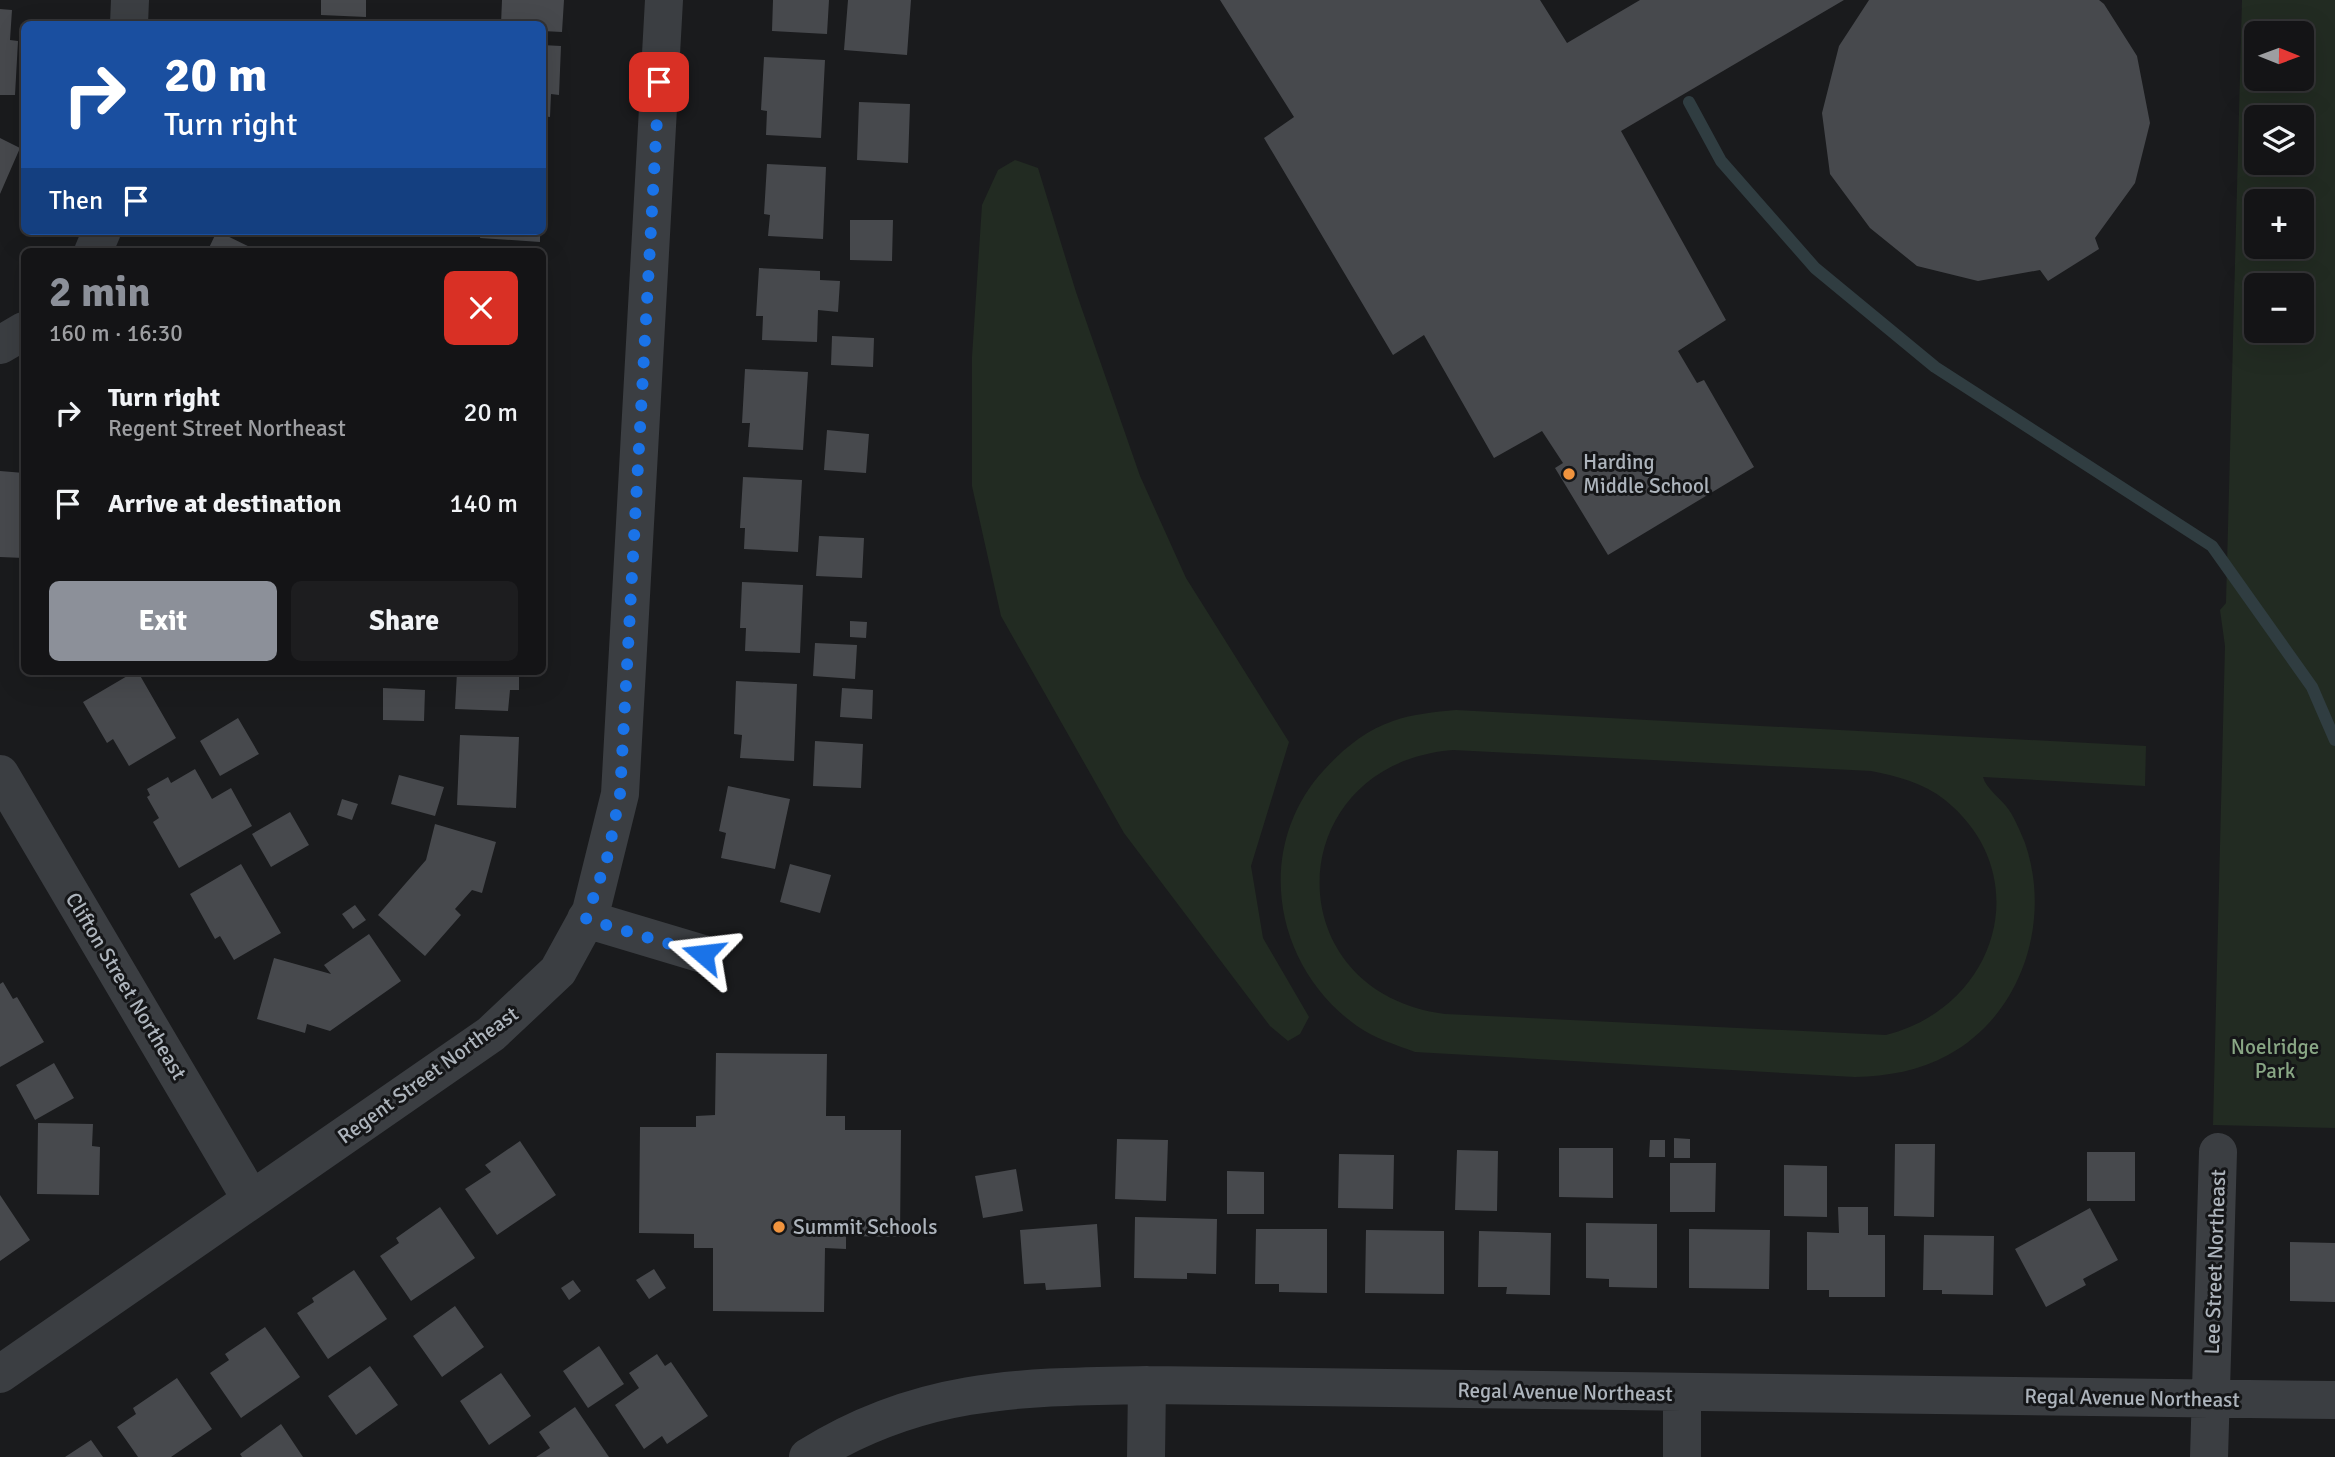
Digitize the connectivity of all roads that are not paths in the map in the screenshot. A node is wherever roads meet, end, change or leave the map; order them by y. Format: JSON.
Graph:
{"nodes":[{"id":1,"x":130,"y":0,"type":"edge"},
{"id":2,"x":664,"y":0,"type":"edge"},
{"id":3,"x":129,"y":21,"type":"edge"},
{"id":4,"x":21,"y":333,"type":"edge"},
{"id":5,"x":0,"y":345,"type":"edge"},
{"id":6,"x":0,"y":774,"type":"edge"},
{"id":7,"x":586,"y":919,"type":"junction"},
{"id":8,"x":703,"y":954,"type":"dead end"},
{"id":9,"x":2218,"y":1152,"type":"dead end"},
{"id":10,"x":251,"y":1199,"type":"junction"},
{"id":11,"x":0,"y":1374,"type":"edge"},
{"id":12,"x":1147,"y":1385,"type":"junction"},
{"id":13,"x":1682,"y":1394,"type":"junction"},
{"id":14,"x":2211,"y":1399,"type":"junction"},
{"id":15,"x":2335,"y":1400,"type":"edge"},
{"id":16,"x":808,"y":1457,"type":"edge"},
{"id":17,"x":1146,"y":1457,"type":"edge"},
{"id":18,"x":1682,"y":1457,"type":"edge"},
{"id":19,"x":2209,"y":1457,"type":"edge"}],
"edges":[{"from":1,"to":3,"type":"street"},
{"from":2,"to":7,"type":"street","name":"Regent Street Northeast"},
{"from":4,"to":5,"type":"street"},
{"from":6,"to":10,"type":"street","name":"Clifton Street Northeast"},
{"from":7,"to":8,"type":"street"},
{"from":7,"to":10,"type":"street","name":"Regent Street Northeast"},
{"from":9,"to":14,"type":"street","name":"Lee Street Northeast"},
{"from":10,"to":11,"type":"street","name":"Regent Street Northeast"},
{"from":12,"to":13,"type":"street","name":"Regal Avenue Northeast"},
{"from":12,"to":16,"type":"street","name":"Regal Avenue Northeast"},
{"from":12,"to":17,"type":"street"},
{"from":13,"to":14,"type":"street","name":"Regal Avenue Northeast"},
{"from":13,"to":18,"type":"street"},
{"from":14,"to":15,"type":"street","name":"Regal Avenue Northeast"},
{"from":14,"to":19,"type":"street","name":"Lee Street Northeast"}]}
